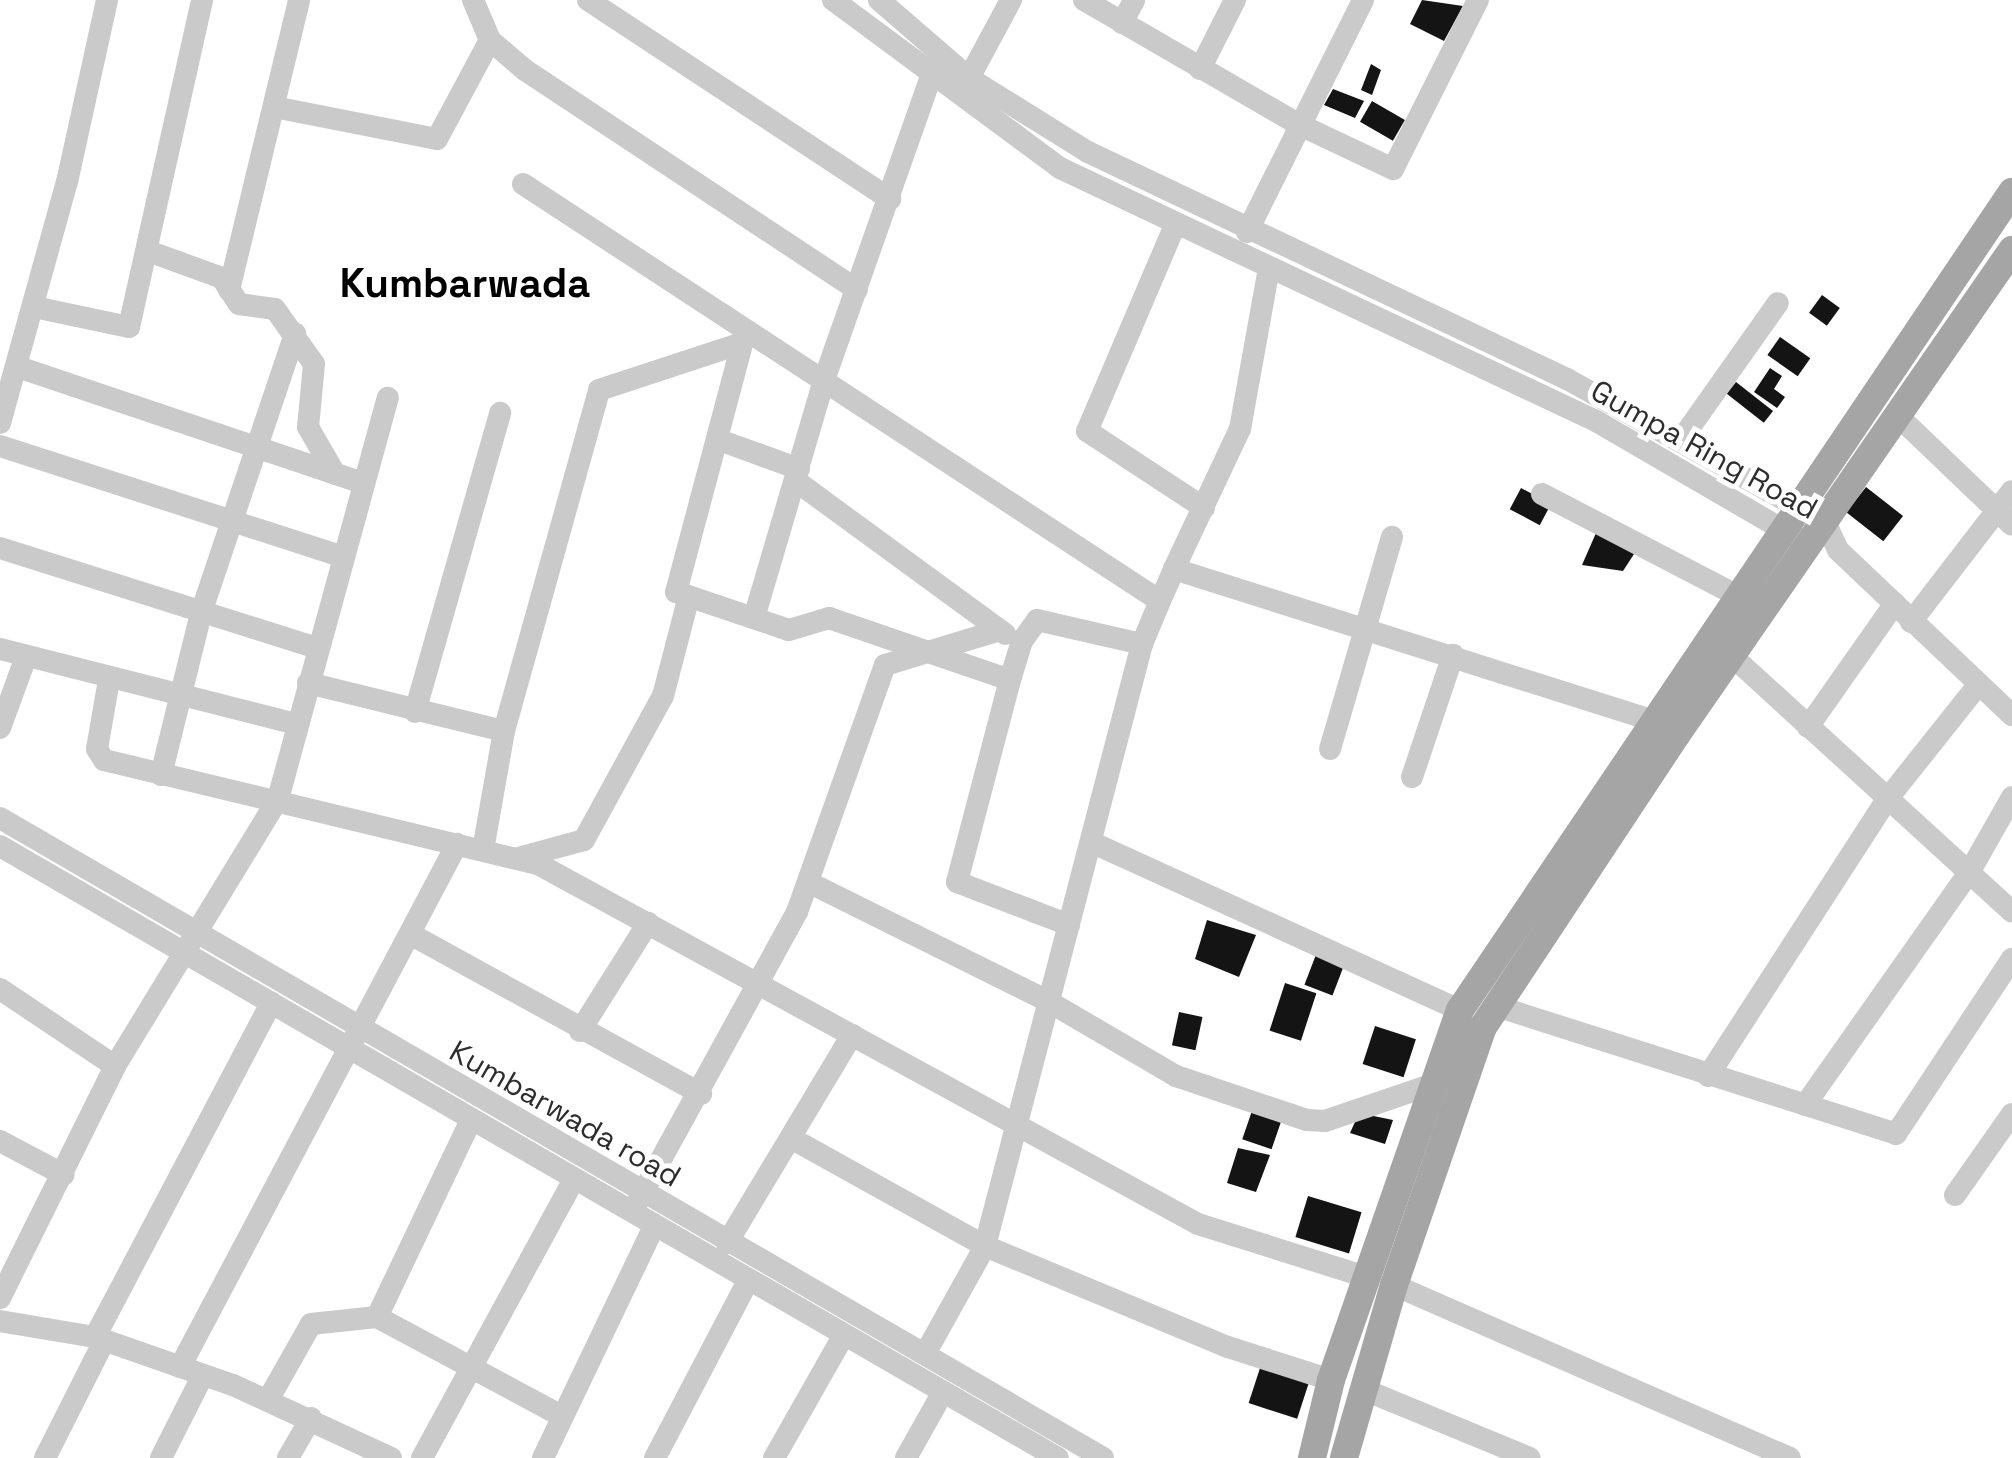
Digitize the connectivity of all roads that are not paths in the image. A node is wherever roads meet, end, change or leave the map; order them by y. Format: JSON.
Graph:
{"nodes":[{"id":1,"x":107,"y":0,"type":"edge"},
{"id":2,"x":202,"y":0,"type":"edge"},
{"id":3,"x":300,"y":0,"type":"edge"},
{"id":4,"x":473,"y":0,"type":"edge"},
{"id":5,"x":588,"y":0,"type":"edge"},
{"id":6,"x":834,"y":0,"type":"edge"},
{"id":7,"x":1011,"y":0,"type":"edge"},
{"id":8,"x":1084,"y":0,"type":"edge"},
{"id":9,"x":1134,"y":0,"type":"edge"},
{"id":10,"x":1235,"y":0,"type":"edge"},
{"id":11,"x":1363,"y":0,"type":"edge"},
{"id":12,"x":1478,"y":0,"type":"edge"},
{"id":13,"x":889,"y":3,"type":"edge"},
{"id":14,"x":1122,"y":23,"type":"junction"},
{"id":15,"x":490,"y":40,"type":"junction"},
{"id":16,"x":1200,"y":69,"type":"junction"},
{"id":17,"x":931,"y":77,"type":"junction"},
{"id":18,"x":970,"y":78,"type":"junction"},
{"id":19,"x":274,"y":108,"type":"junction"},
{"id":20,"x":1300,"y":126,"type":"junction"},
{"id":21,"x":522,"y":184,"type":"dead end"},
{"id":22,"x":2012,"y":192,"type":"edge"},
{"id":23,"x":890,"y":199,"type":"junction"},
{"id":24,"x":1175,"y":225,"type":"junction"},
{"id":25,"x":1247,"y":232,"type":"junction"},
{"id":26,"x":148,"y":250,"type":"junction"},
{"id":27,"x":2012,"y":250,"type":"edge"},
{"id":28,"x":1269,"y":268,"type":"junction"},
{"id":29,"x":230,"y":290,"type":"junction"},
{"id":30,"x":857,"y":290,"type":"junction"},
{"id":31,"x":1778,"y":303,"type":"dead end"},
{"id":32,"x":34,"y":307,"type":"junction"},
{"id":33,"x":295,"y":333,"type":"junction"},
{"id":34,"x":744,"y":338,"type":"junction"},
{"id":35,"x":18,"y":367,"type":"junction"},
{"id":36,"x":823,"y":383,"type":"junction"},
{"id":37,"x":388,"y":398,"type":"dead end"},
{"id":38,"x":500,"y":413,"type":"dead end"},
{"id":39,"x":1899,"y":417,"type":"junction"},
{"id":40,"x":0,"y":423,"type":"edge"},
{"id":41,"x":1683,"y":438,"type":"junction"},
{"id":42,"x":719,"y":440,"type":"junction"},
{"id":43,"x":254,"y":445,"type":"junction"},
{"id":44,"x":0,"y":446,"type":"edge"},
{"id":45,"x":335,"y":474,"type":"junction"},
{"id":46,"x":797,"y":475,"type":"junction"},
{"id":47,"x":362,"y":483,"type":"junction"},
{"id":48,"x":2012,"y":491,"type":"edge"},
{"id":49,"x":1542,"y":494,"type":"dead end"},
{"id":50,"x":1204,"y":508,"type":"junction"},
{"id":51,"x":230,"y":518,"type":"junction"},
{"id":52,"x":2005,"y":518,"type":"edge"},
{"id":53,"x":1792,"y":519,"type":"junction"},
{"id":54,"x":1826,"y":522,"type":"junction"},
{"id":55,"x":1392,"y":538,"type":"dead end"},
{"id":56,"x":1809,"y":546,"type":"junction"},
{"id":57,"x":0,"y":548,"type":"edge"},
{"id":58,"x":1838,"y":550,"type":"junction"},
{"id":59,"x":344,"y":558,"type":"junction"},
{"id":60,"x":1174,"y":569,"type":"junction"},
{"id":61,"x":690,"y":596,"type":"junction"},
{"id":62,"x":1740,"y":597,"type":"junction"},
{"id":63,"x":1160,"y":601,"type":"junction"},
{"id":64,"x":1895,"y":603,"type":"junction"},
{"id":65,"x":201,"y":613,"type":"junction"},
{"id":66,"x":754,"y":618,"type":"junction"},
{"id":67,"x":1910,"y":622,"type":"junction"},
{"id":68,"x":1368,"y":625,"type":"junction"},
{"id":69,"x":997,"y":631,"type":"junction"},
{"id":70,"x":1022,"y":641,"type":"junction"},
{"id":71,"x":1142,"y":644,"type":"junction"},
{"id":72,"x":318,"y":648,"type":"junction"},
{"id":73,"x":0,"y":649,"type":"edge"},
{"id":74,"x":915,"y":652,"type":"junction"},
{"id":75,"x":1453,"y":655,"type":"junction"},
{"id":76,"x":1732,"y":656,"type":"junction"},
{"id":77,"x":26,"y":657,"type":"junction"},
{"id":78,"x":109,"y":680,"type":"junction"},
{"id":79,"x":1010,"y":680,"type":"junction"},
{"id":80,"x":308,"y":683,"type":"junction"},
{"id":81,"x":1979,"y":684,"type":"junction"},
{"id":82,"x":178,"y":698,"type":"junction"},
{"id":83,"x":415,"y":712,"type":"junction"},
{"id":84,"x":2012,"y":715,"type":"edge"},
{"id":85,"x":1654,"y":721,"type":"junction"},
{"id":86,"x":297,"y":724,"type":"junction"},
{"id":87,"x":1808,"y":727,"type":"junction"},
{"id":88,"x":0,"y":728,"type":"edge"},
{"id":89,"x":504,"y":731,"type":"junction"},
{"id":90,"x":1330,"y":749,"type":"dead end"},
{"id":91,"x":161,"y":775,"type":"junction"},
{"id":92,"x":1412,"y":777,"type":"dead end"},
{"id":93,"x":2012,"y":797,"type":"edge"},
{"id":94,"x":278,"y":798,"type":"junction"},
{"id":95,"x":1885,"y":802,"type":"junction"},
{"id":96,"x":0,"y":818,"type":"edge"},
{"id":97,"x":1090,"y":842,"type":"junction"},
{"id":98,"x":456,"y":844,"type":"junction"},
{"id":99,"x":0,"y":846,"type":"edge"},
{"id":100,"x":483,"y":850,"type":"junction"},
{"id":101,"x":516,"y":859,"type":"junction"},
{"id":102,"x":1970,"y":871,"type":"junction"},
{"id":103,"x":810,"y":882,"type":"junction"},
{"id":104,"x":2012,"y":912,"type":"edge"},
{"id":105,"x":648,"y":923,"type":"junction"},
{"id":106,"x":1069,"y":925,"type":"junction"},
{"id":107,"x":195,"y":931,"type":"junction"},
{"id":108,"x":412,"y":934,"type":"junction"},
{"id":109,"x":182,"y":951,"type":"junction"},
{"id":110,"x":2012,"y":959,"type":"edge"},
{"id":111,"x":761,"y":987,"type":"junction"},
{"id":112,"x":0,"y":990,"type":"edge"},
{"id":113,"x":1046,"y":1000,"type":"junction"},
{"id":114,"x":271,"y":1002,"type":"junction"},
{"id":115,"x":1496,"y":1006,"type":"junction"},
{"id":116,"x":1460,"y":1010,"type":"junction"},
{"id":117,"x":580,"y":1031,"type":"junction"},
{"id":118,"x":852,"y":1036,"type":"junction"},
{"id":119,"x":356,"y":1040,"type":"junction"},
{"id":120,"x":115,"y":1066,"type":"junction"},
{"id":121,"x":1708,"y":1076,"type":"junction"},
{"id":122,"x":1430,"y":1085,"type":"junction"},
{"id":123,"x":701,"y":1094,"type":"junction"},
{"id":124,"x":1804,"y":1106,"type":"junction"},
{"id":125,"x":2012,"y":1114,"type":"edge"},
{"id":126,"x":470,"y":1122,"type":"junction"},
{"id":127,"x":1018,"y":1122,"type":"junction"},
{"id":128,"x":791,"y":1138,"type":"junction"},
{"id":129,"x":0,"y":1140,"type":"edge"},
{"id":130,"x":64,"y":1175,"type":"junction"},
{"id":131,"x":573,"y":1181,"type":"junction"},
{"id":132,"x":642,"y":1193,"type":"junction"},
{"id":133,"x":1955,"y":1195,"type":"dead end"},
{"id":134,"x":630,"y":1215,"type":"junction"},
{"id":135,"x":653,"y":1228,"type":"junction"},
{"id":136,"x":728,"y":1243,"type":"junction"},
{"id":137,"x":985,"y":1246,"type":"junction"},
{"id":138,"x":6,"y":1271,"type":"edge"},
{"id":139,"x":748,"y":1281,"type":"junction"},
{"id":140,"x":1382,"y":1282,"type":"junction"},
{"id":141,"x":0,"y":1298,"type":"edge"},
{"id":142,"x":377,"y":1317,"type":"junction"},
{"id":143,"x":0,"y":1321,"type":"edge"},
{"id":144,"x":844,"y":1335,"type":"junction"},
{"id":145,"x":99,"y":1339,"type":"junction"},
{"id":146,"x":925,"y":1354,"type":"junction"},
{"id":147,"x":472,"y":1366,"type":"junction"},
{"id":148,"x":180,"y":1367,"type":"junction"},
{"id":149,"x":204,"y":1375,"type":"junction"},
{"id":150,"x":1331,"y":1380,"type":"junction"},
{"id":151,"x":1366,"y":1390,"type":"junction"},
{"id":152,"x":942,"y":1392,"type":"junction"},
{"id":153,"x":268,"y":1400,"type":"junction"},
{"id":154,"x":562,"y":1416,"type":"junction"},
{"id":155,"x":311,"y":1418,"type":"junction"},
{"id":156,"x":1515,"y":1455,"type":"edge"},
{"id":157,"x":45,"y":1458,"type":"edge"},
{"id":158,"x":161,"y":1458,"type":"edge"},
{"id":159,"x":288,"y":1458,"type":"edge"},
{"id":160,"x":391,"y":1458,"type":"edge"},
{"id":161,"x":422,"y":1458,"type":"edge"},
{"id":162,"x":543,"y":1458,"type":"edge"},
{"id":163,"x":655,"y":1458,"type":"edge"},
{"id":164,"x":774,"y":1458,"type":"edge"},
{"id":165,"x":906,"y":1458,"type":"edge"},
{"id":166,"x":1058,"y":1458,"type":"edge"},
{"id":167,"x":1103,"y":1458,"type":"edge"},
{"id":168,"x":1312,"y":1458,"type":"edge"},
{"id":169,"x":1344,"y":1458,"type":"edge"},
{"id":170,"x":1790,"y":1458,"type":"edge"}],
"edges":[{"from":1,"to":32,"type":"street"},
{"from":2,"to":26,"type":"street"},
{"from":3,"to":19,"type":"street"},
{"from":4,"to":15,"type":"street"},
{"from":5,"to":23,"type":"street"},
{"from":6,"to":17,"type":"street","name":"Gumpa Ring Road"},
{"from":7,"to":18,"type":"street"},
{"from":8,"to":14,"type":"street"},
{"from":9,"to":14,"type":"street"},
{"from":10,"to":16,"type":"street"},
{"from":11,"to":20,"type":"street"},
{"from":12,"to":20,"type":"street"},
{"from":13,"to":18,"type":"street","name":"Gumpa Ring Road"},
{"from":14,"to":16,"type":"street"},
{"from":15,"to":19,"type":"street"},
{"from":15,"to":30,"type":"street"},
{"from":16,"to":20,"type":"street"},
{"from":17,"to":23,"type":"street"},
{"from":17,"to":24,"type":"street","name":"Gumpa Ring Road"},
{"from":18,"to":25,"type":"street","name":"Gumpa Ring Road"},
{"from":19,"to":29,"type":"street"},
{"from":20,"to":25,"type":"street"},
{"from":21,"to":34,"type":"street"},
{"from":22,"to":53,"type":"main road"},
{"from":23,"to":30,"type":"street"},
{"from":24,"to":28,"type":"street","name":"Gumpa Ring Road"},
{"from":24,"to":50,"type":"street"},
{"from":25,"to":41,"type":"street","name":"Gumpa Ring Road"},
{"from":26,"to":29,"type":"street"},
{"from":26,"to":32,"type":"street"},
{"from":27,"to":39,"type":"main road"},
{"from":28,"to":50,"type":"street"},
{"from":28,"to":53,"type":"street","name":"Gumpa Ring Road"},
{"from":29,"to":33,"type":"street"},
{"from":30,"to":36,"type":"street"},
{"from":31,"to":41,"type":"street"},
{"from":32,"to":35,"type":"street"},
{"from":33,"to":43,"type":"street"},
{"from":33,"to":45,"type":"street"},
{"from":34,"to":36,"type":"street"},
{"from":34,"to":42,"type":"street"},
{"from":34,"to":89,"type":"street"},
{"from":35,"to":40,"type":"street"},
{"from":35,"to":43,"type":"street"},
{"from":36,"to":46,"type":"street"},
{"from":36,"to":63,"type":"street"},
{"from":37,"to":47,"type":"street"},
{"from":38,"to":83,"type":"street"},
{"from":39,"to":52,"type":"street"},
{"from":39,"to":54,"type":"main road"},
{"from":41,"to":53,"type":"street","name":"Gumpa Ring Road"},
{"from":42,"to":46,"type":"street"},
{"from":42,"to":61,"type":"street"},
{"from":43,"to":45,"type":"street"},
{"from":43,"to":51,"type":"street"},
{"from":44,"to":51,"type":"street"},
{"from":45,"to":47,"type":"street"},
{"from":46,"to":66,"type":"street"},
{"from":46,"to":69,"type":"street"},
{"from":47,"to":59,"type":"street"},
{"from":48,"to":52,"type":"street"},
{"from":49,"to":62,"type":"street"},
{"from":50,"to":60,"type":"street"},
{"from":51,"to":59,"type":"street"},
{"from":51,"to":65,"type":"street"},
{"from":52,"to":67,"type":"street"},
{"from":53,"to":54,"type":"street","name":"Gumpa Ring Road"},
{"from":53,"to":56,"type":"street","name":"Gumpa Ring Road"},
{"from":53,"to":62,"type":"main road"},
{"from":54,"to":56,"type":"main road"},
{"from":54,"to":58,"type":"street","name":"Gumpa Ring Road"},
{"from":55,"to":68,"type":"street"},
{"from":56,"to":58,"type":"street","name":"Gumpa Ring Road"},
{"from":56,"to":76,"type":"main road"},
{"from":57,"to":65,"type":"street"},
{"from":58,"to":64,"type":"street"},
{"from":59,"to":72,"type":"street"},
{"from":60,"to":63,"type":"street"},
{"from":60,"to":68,"type":"street"},
{"from":61,"to":66,"type":"street"},
{"from":61,"to":101,"type":"street"},
{"from":62,"to":85,"type":"main road"},
{"from":63,"to":71,"type":"street"},
{"from":64,"to":67,"type":"street"},
{"from":64,"to":87,"type":"street"},
{"from":65,"to":72,"type":"street"},
{"from":65,"to":82,"type":"street"},
{"from":66,"to":74,"type":"street"},
{"from":67,"to":81,"type":"street"},
{"from":68,"to":75,"type":"street"},
{"from":68,"to":90,"type":"street"},
{"from":69,"to":70,"type":"street"},
{"from":69,"to":74,"type":"street"},
{"from":70,"to":71,"type":"street"},
{"from":70,"to":79,"type":"street"},
{"from":71,"to":97,"type":"street"},
{"from":72,"to":80,"type":"street"},
{"from":73,"to":77,"type":"street"},
{"from":74,"to":79,"type":"street"},
{"from":74,"to":103,"type":"street"},
{"from":75,"to":85,"type":"street"},
{"from":75,"to":92,"type":"street"},
{"from":76,"to":87,"type":"street"},
{"from":76,"to":115,"type":"main road"},
{"from":77,"to":78,"type":"street"},
{"from":77,"to":88,"type":"street"},
{"from":78,"to":82,"type":"street"},
{"from":78,"to":91,"type":"street"},
{"from":79,"to":106,"type":"street"},
{"from":80,"to":83,"type":"street"},
{"from":80,"to":86,"type":"street"},
{"from":81,"to":84,"type":"street"},
{"from":81,"to":95,"type":"street"},
{"from":82,"to":86,"type":"street"},
{"from":82,"to":91,"type":"street"},
{"from":83,"to":89,"type":"street"},
{"from":85,"to":116,"type":"main road"},
{"from":86,"to":94,"type":"street"},
{"from":87,"to":95,"type":"street"},
{"from":89,"to":100,"type":"street"},
{"from":91,"to":94,"type":"street"},
{"from":93,"to":102,"type":"street"},
{"from":94,"to":98,"type":"street"},
{"from":94,"to":107,"type":"street"},
{"from":95,"to":102,"type":"street"},
{"from":95,"to":121,"type":"street"},
{"from":96,"to":107,"type":"street","name":"Kumbarwada road"},
{"from":97,"to":106,"type":"street"},
{"from":97,"to":116,"type":"street"},
{"from":98,"to":100,"type":"street"},
{"from":98,"to":108,"type":"street"},
{"from":99,"to":109,"type":"street","name":"Kumbarwada road"},
{"from":100,"to":101,"type":"street"},
{"from":101,"to":105,"type":"street"},
{"from":102,"to":104,"type":"street"},
{"from":102,"to":124,"type":"street"},
{"from":103,"to":111,"type":"street"},
{"from":103,"to":113,"type":"street"},
{"from":105,"to":111,"type":"street"},
{"from":105,"to":117,"type":"street"},
{"from":106,"to":113,"type":"street"},
{"from":107,"to":109,"type":"street"},
{"from":107,"to":119,"type":"street","name":"Kumbarwada road"},
{"from":108,"to":117,"type":"street"},
{"from":108,"to":119,"type":"street"},
{"from":109,"to":114,"type":"street","name":"Kumbarwada road"},
{"from":109,"to":120,"type":"street"},
{"from":110,"to":124,"type":"street"},
{"from":111,"to":118,"type":"street"},
{"from":111,"to":123,"type":"street"},
{"from":112,"to":120,"type":"street"},
{"from":113,"to":122,"type":"street"},
{"from":113,"to":127,"type":"street"},
{"from":114,"to":119,"type":"street","name":"Kumbarwada road"},
{"from":114,"to":145,"type":"street"},
{"from":115,"to":121,"type":"street"},
{"from":115,"to":140,"type":"main road"},
{"from":116,"to":122,"type":"main road"},
{"from":117,"to":123,"type":"street"},
{"from":118,"to":127,"type":"street"},
{"from":118,"to":128,"type":"street"},
{"from":119,"to":126,"type":"street","name":"Kumbarwada road"},
{"from":119,"to":132,"type":"street","name":"Kumbarwada road"},
{"from":119,"to":148,"type":"street"},
{"from":120,"to":130,"type":"street"},
{"from":121,"to":124,"type":"street"},
{"from":122,"to":140,"type":"main road"},
{"from":123,"to":132,"type":"street"},
{"from":125,"to":133,"type":"street"},
{"from":126,"to":131,"type":"street","name":"Kumbarwada road"},
{"from":126,"to":142,"type":"street"},
{"from":127,"to":137,"type":"street"},
{"from":127,"to":140,"type":"street"},
{"from":128,"to":136,"type":"street"},
{"from":128,"to":137,"type":"street"},
{"from":129,"to":130,"type":"street"},
{"from":130,"to":138,"type":"street"},
{"from":131,"to":134,"type":"street","name":"Kumbarwada road"},
{"from":131,"to":147,"type":"street"},
{"from":132,"to":134,"type":"street"},
{"from":132,"to":136,"type":"street","name":"Kumbarwada road"},
{"from":134,"to":135,"type":"street","name":"Kumbarwada road"},
{"from":135,"to":139,"type":"street","name":"Kumbarwada road"},
{"from":135,"to":154,"type":"street"},
{"from":136,"to":146,"type":"street","name":"Kumbarwada road"},
{"from":137,"to":146,"type":"street"},
{"from":137,"to":150,"type":"street"},
{"from":138,"to":141,"type":"street"},
{"from":139,"to":144,"type":"street","name":"Kumbarwada road"},
{"from":139,"to":163,"type":"street"},
{"from":140,"to":150,"type":"main road"},
{"from":140,"to":151,"type":"main road"},
{"from":140,"to":170,"type":"street"},
{"from":142,"to":147,"type":"street"},
{"from":142,"to":153,"type":"street"},
{"from":143,"to":145,"type":"street"},
{"from":144,"to":152,"type":"street","name":"Kumbarwada road"},
{"from":144,"to":164,"type":"street"},
{"from":145,"to":148,"type":"street"},
{"from":145,"to":157,"type":"street"},
{"from":146,"to":167,"type":"street","name":"Kumbarwada road"},
{"from":147,"to":154,"type":"street"},
{"from":147,"to":161,"type":"street"},
{"from":148,"to":149,"type":"street"},
{"from":149,"to":153,"type":"street"},
{"from":149,"to":158,"type":"street"},
{"from":150,"to":168,"type":"main road"},
{"from":151,"to":156,"type":"street"},
{"from":151,"to":169,"type":"main road"},
{"from":152,"to":165,"type":"street"},
{"from":152,"to":166,"type":"street","name":"Kumbarwada road"},
{"from":153,"to":155,"type":"street"},
{"from":154,"to":162,"type":"street"},
{"from":155,"to":159,"type":"street"},
{"from":155,"to":160,"type":"street"}]}
